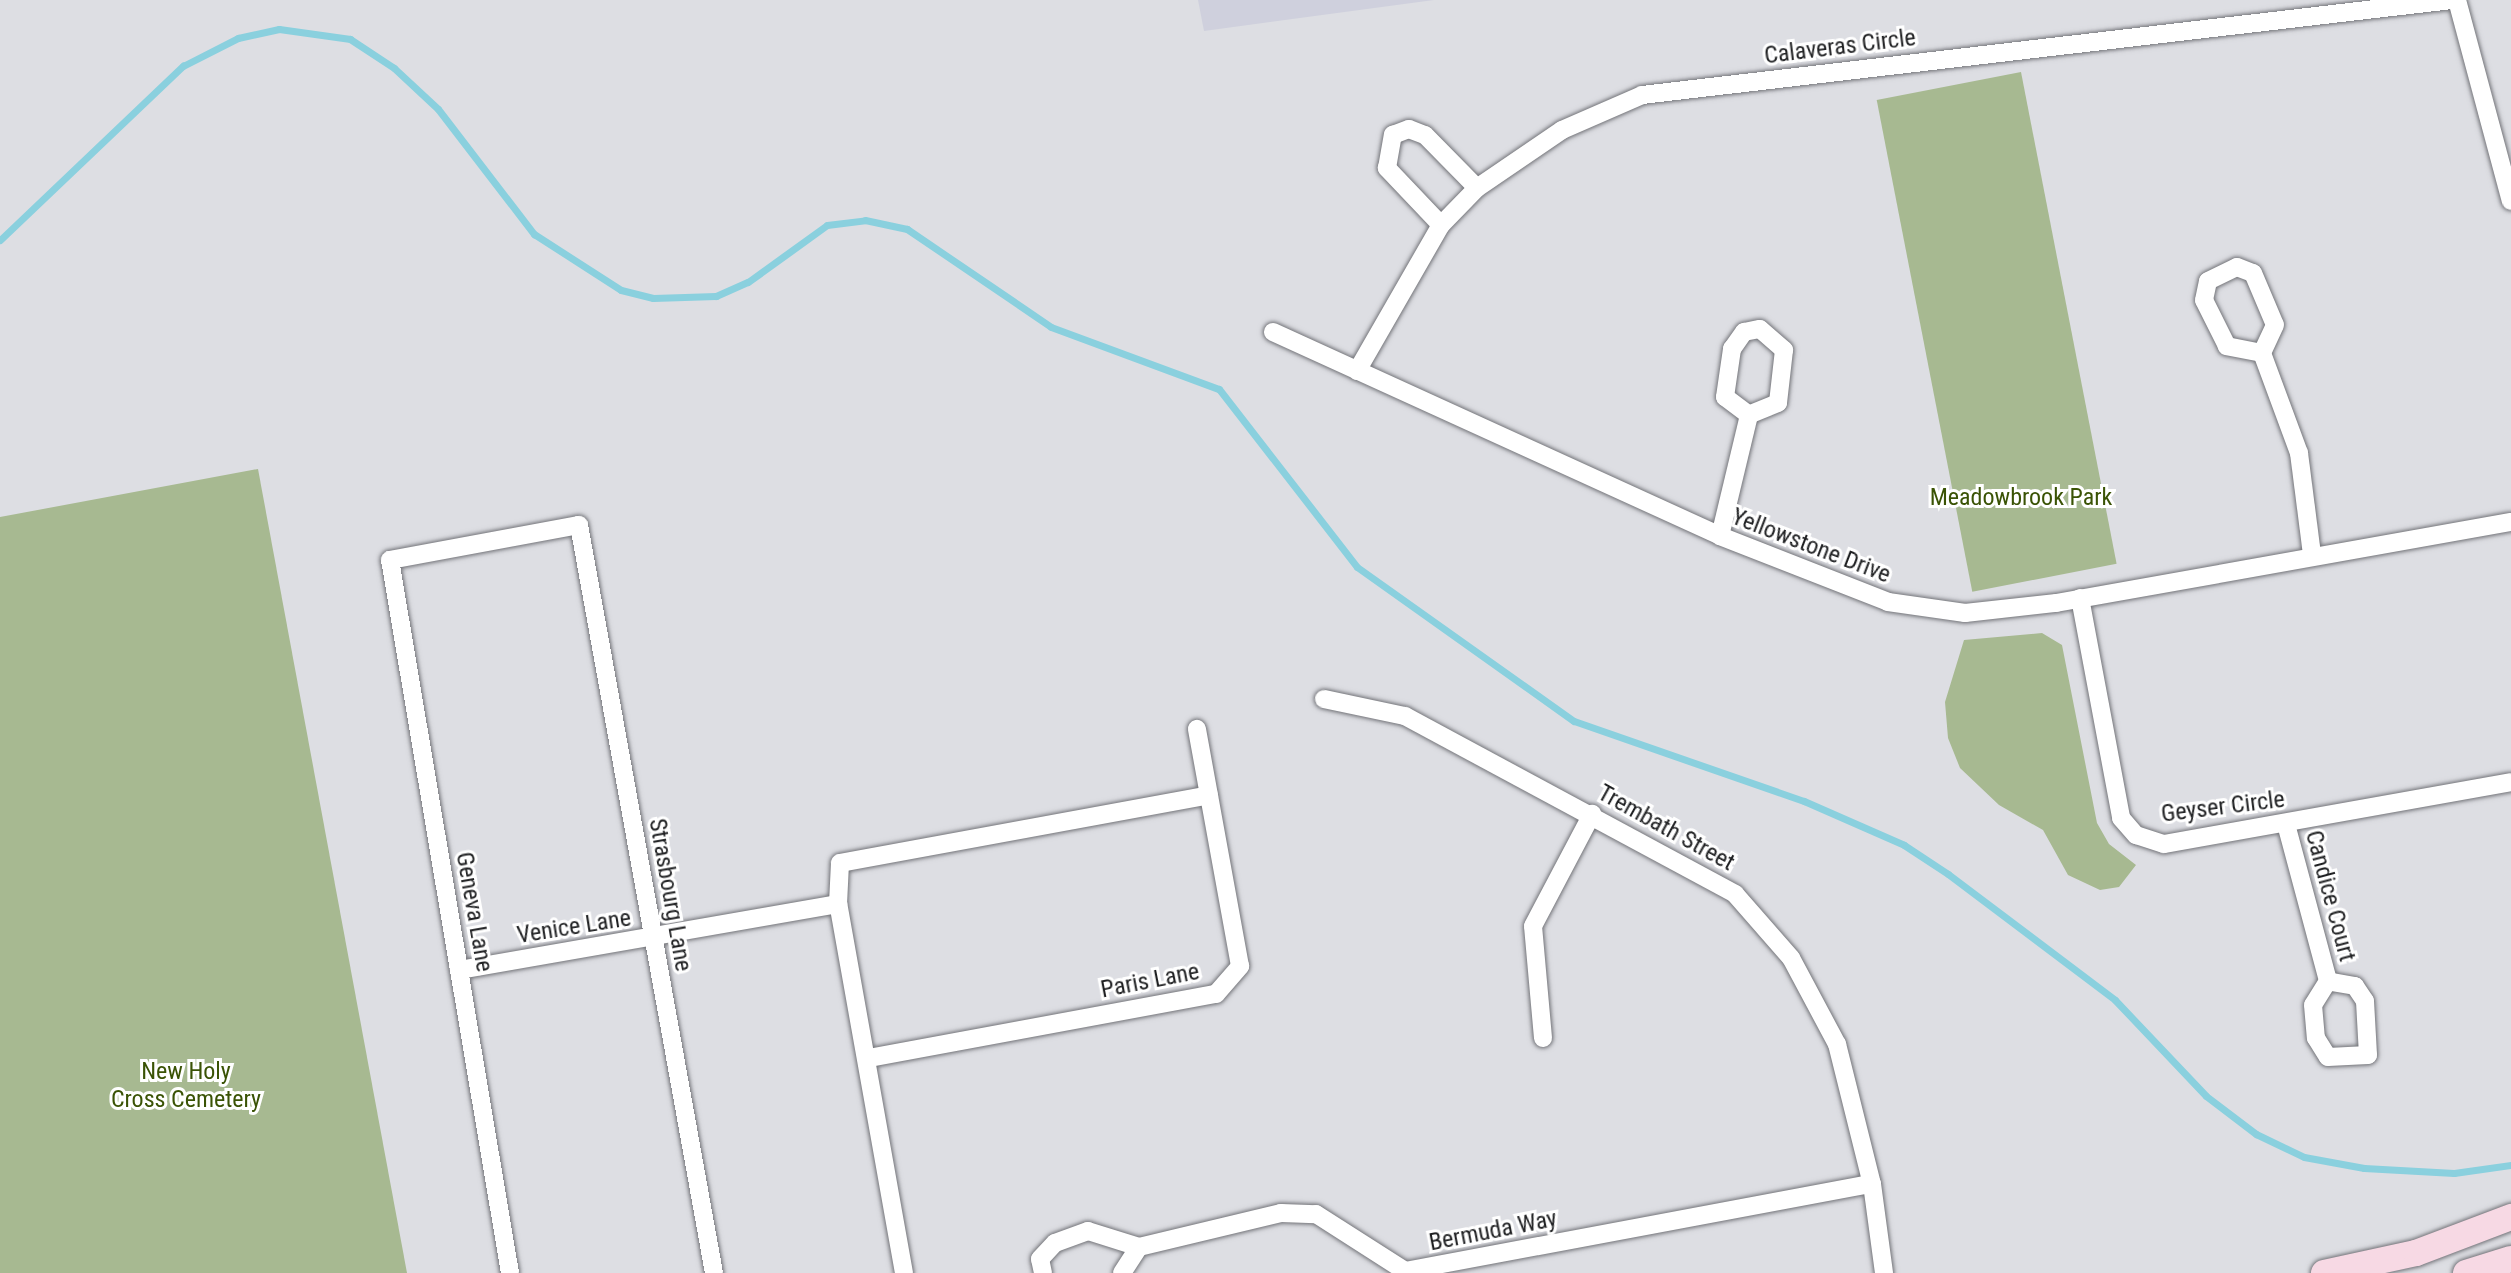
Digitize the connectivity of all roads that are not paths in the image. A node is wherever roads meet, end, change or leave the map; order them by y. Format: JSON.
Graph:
{"nodes":[{"id":1,"x":2454,"y":0,"type":"edge"},
{"id":2,"x":1477,"y":188,"type":"junction"},
{"id":3,"x":2511,"y":201,"type":"edge"},
{"id":4,"x":1441,"y":225,"type":"junction"},
{"id":5,"x":1273,"y":332,"type":"dead end"},
{"id":6,"x":2262,"y":353,"type":"junction"},
{"id":7,"x":1357,"y":371,"type":"junction"},
{"id":8,"x":1749,"y":415,"type":"junction"},
{"id":9,"x":2511,"y":522,"type":"edge"},
{"id":10,"x":1720,"y":536,"type":"junction"},
{"id":11,"x":2312,"y":555,"type":"junction"},
{"id":12,"x":390,"y":560,"type":"joint"},
{"id":13,"x":2080,"y":598,"type":"junction"},
{"id":14,"x":1324,"y":699,"type":"dead end"},
{"id":15,"x":1197,"y":729,"type":"dead end"},
{"id":16,"x":2511,"y":782,"type":"edge"},
{"id":17,"x":1209,"y":795,"type":"junction"},
{"id":18,"x":1592,"y":814,"type":"junction"},
{"id":19,"x":2286,"y":824,"type":"junction"},
{"id":20,"x":838,"y":904,"type":"junction"},
{"id":21,"x":654,"y":938,"type":"junction"},
{"id":22,"x":459,"y":970,"type":"junction"},
{"id":23,"x":2328,"y":981,"type":"dead end"},
{"id":24,"x":1543,"y":1038,"type":"dead end"},
{"id":25,"x":869,"y":1058,"type":"junction"},
{"id":26,"x":1872,"y":1184,"type":"junction"},
{"id":27,"x":2511,"y":1217,"type":"edge"},
{"id":28,"x":1139,"y":1247,"type":"junction"},
{"id":29,"x":2511,"y":1259,"type":"edge"},
{"id":30,"x":510,"y":1273,"type":"edge"},
{"id":31,"x":714,"y":1273,"type":"edge"},
{"id":32,"x":904,"y":1273,"type":"edge"},
{"id":33,"x":1043,"y":1273,"type":"edge"},
{"id":34,"x":1122,"y":1273,"type":"edge"},
{"id":35,"x":1884,"y":1273,"type":"edge"},
{"id":36,"x":2324,"y":1273,"type":"edge"},
{"id":37,"x":2466,"y":1273,"type":"edge"}],
"edges":[{"from":1,"to":2,"type":"street","name":"Calaveras Circle"},
{"from":1,"to":3,"type":"street","name":"Calaveras Circle"},
{"from":2,"to":4,"type":"street","name":"Calaveras Circle"},
{"from":2,"to":4,"type":"street"},
{"from":4,"to":7,"type":"street","name":"Calaveras Circle"},
{"from":5,"to":7,"type":"street","name":"Yellowstone Drive"},
{"from":6,"to":6,"type":"street"},
{"from":6,"to":11,"type":"street"},
{"from":7,"to":10,"type":"street","name":"Yellowstone Drive"},
{"from":8,"to":8,"type":"street"},
{"from":8,"to":10,"type":"street"},
{"from":9,"to":11,"type":"street","name":"Yellowstone Drive"},
{"from":10,"to":13,"type":"street","name":"Yellowstone Drive"},
{"from":11,"to":13,"type":"street","name":"Yellowstone Drive"},
{"from":12,"to":21,"type":"street","name":"Strasbourg Lane"},
{"from":12,"to":22,"type":"street","name":"Geneva Lane"},
{"from":13,"to":19,"type":"street","name":"Geyser Circle"},
{"from":14,"to":18,"type":"street","name":"Trembath Street"},
{"from":15,"to":17,"type":"street","name":"Paris Lane"},
{"from":16,"to":19,"type":"street","name":"Geyser Circle"},
{"from":17,"to":20,"type":"street"},
{"from":17,"to":25,"type":"street","name":"Paris Lane"},
{"from":18,"to":24,"type":"street"},
{"from":18,"to":26,"type":"street","name":"Trembath Street"},
{"from":19,"to":23,"type":"street","name":"Candice Court"},
{"from":20,"to":21,"type":"street","name":"Venice Lane"},
{"from":20,"to":25,"type":"street"},
{"from":21,"to":22,"type":"street","name":"Venice Lane"},
{"from":21,"to":31,"type":"street","name":"Strasbourg Lane"},
{"from":22,"to":30,"type":"street","name":"Geneva Lane"},
{"from":25,"to":32,"type":"street"},
{"from":26,"to":28,"type":"street","name":"Bermuda Way"},
{"from":26,"to":35,"type":"street","name":"Trembath Street"},
{"from":27,"to":36,"type":"main road"},
{"from":28,"to":33,"type":"street"},
{"from":28,"to":34,"type":"street"},
{"from":29,"to":37,"type":"main road"}]}
